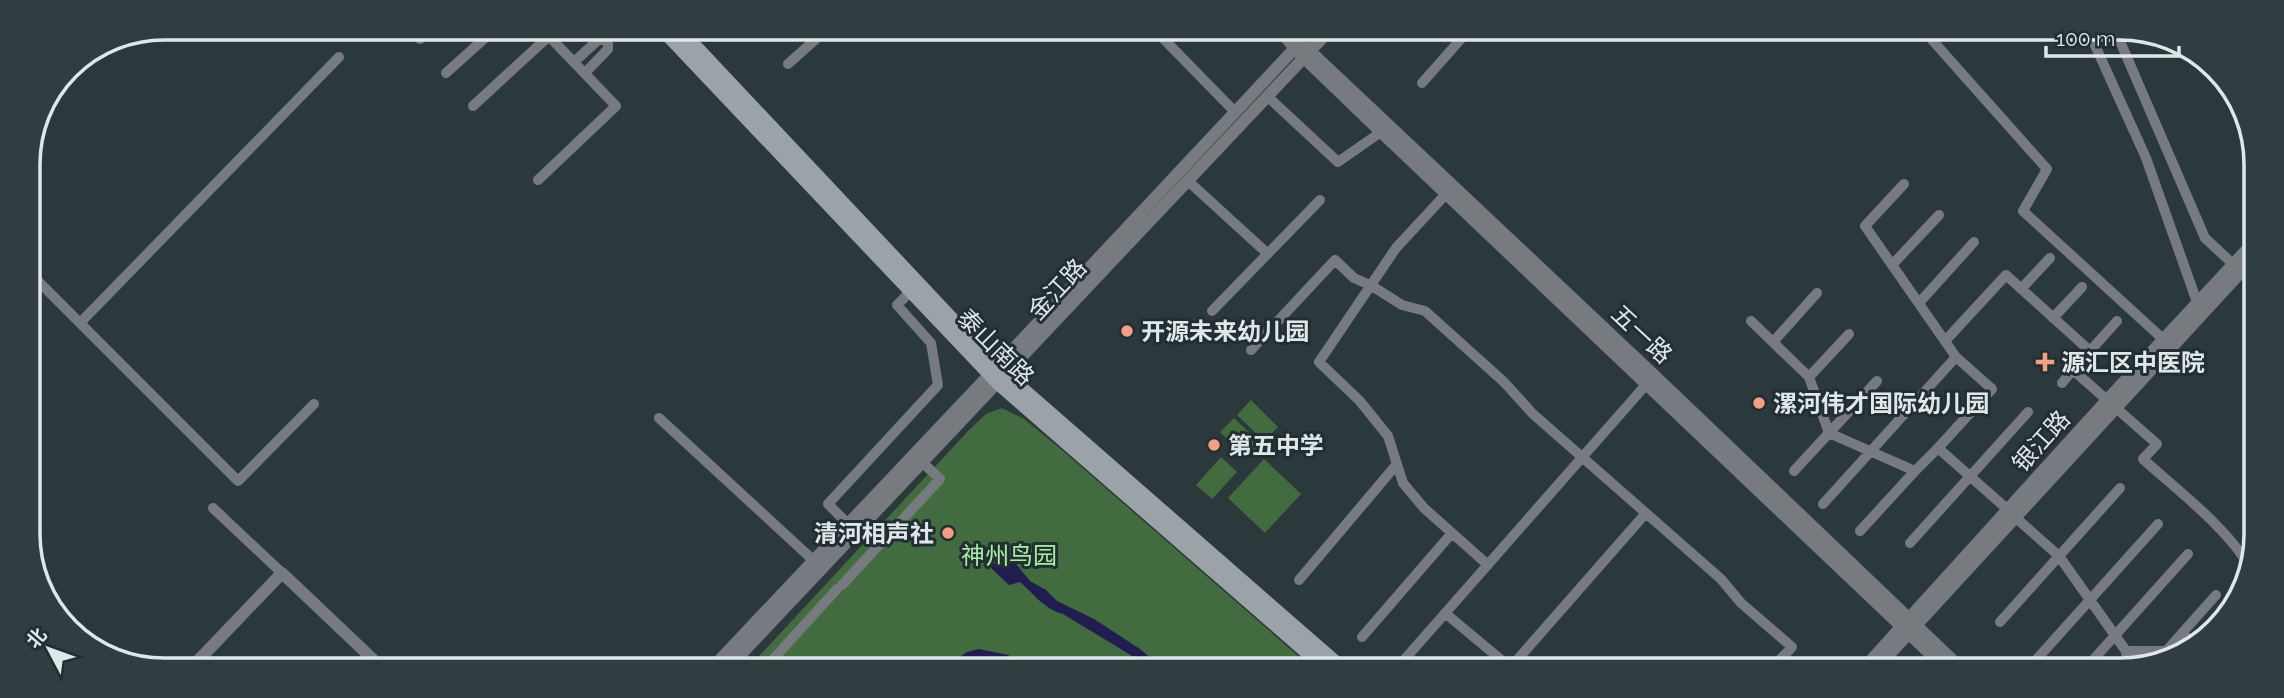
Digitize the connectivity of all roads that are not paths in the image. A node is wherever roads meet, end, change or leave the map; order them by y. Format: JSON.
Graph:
{"nodes":[{"id":1,"x":483,"y":40,"type":"edge"},
{"id":2,"x":537,"y":40,"type":"edge"},
{"id":3,"x":553,"y":40,"type":"edge"},
{"id":4,"x":598,"y":40,"type":"edge"},
{"id":5,"x":608,"y":40,"type":"edge"},
{"id":6,"x":673,"y":40,"type":"edge"},
{"id":7,"x":689,"y":40,"type":"edge"},
{"id":8,"x":815,"y":40,"type":"edge"},
{"id":9,"x":1165,"y":40,"type":"edge"},
{"id":10,"x":1291,"y":40,"type":"edge"},
{"id":11,"x":1297,"y":40,"type":"edge"},
{"id":12,"x":1306,"y":40,"type":"edge"},
{"id":13,"x":1316,"y":40,"type":"edge"},
{"id":14,"x":1460,"y":40,"type":"edge"},
{"id":15,"x":1932,"y":40,"type":"edge"},
{"id":16,"x":2093,"y":40,"type":"edge"},
{"id":17,"x":2119,"y":40,"type":"edge"},
{"id":18,"x":1302,"y":49,"type":"junction"},
{"id":19,"x":340,"y":57,"type":"dead end"},
{"id":20,"x":574,"y":62,"type":"junction"},
{"id":21,"x":788,"y":64,"type":"dead end"},
{"id":22,"x":446,"y":73,"type":"dead end"},
{"id":23,"x":584,"y":73,"type":"junction"},
{"id":24,"x":1422,"y":83,"type":"dead end"},
{"id":25,"x":1268,"y":97,"type":"junction"},
{"id":26,"x":472,"y":106,"type":"dead end"},
{"id":27,"x":1235,"y":112,"type":"junction"},
{"id":28,"x":1381,"y":132,"type":"junction"},
{"id":29,"x":538,"y":180,"type":"dead end"},
{"id":30,"x":1188,"y":181,"type":"junction"},
{"id":31,"x":1904,"y":184,"type":"dead end"},
{"id":32,"x":1446,"y":194,"type":"junction"},
{"id":33,"x":1320,"y":200,"type":"dead end"},
{"id":34,"x":1938,"y":215,"type":"dead end"},
{"id":35,"x":1140,"y":222,"type":"junction"},
{"id":36,"x":1974,"y":242,"type":"dead end"},
{"id":37,"x":1268,"y":254,"type":"junction"},
{"id":38,"x":883,"y":255,"type":"junction"},
{"id":39,"x":2244,"y":257,"type":"edge"},
{"id":40,"x":2050,"y":258,"type":"dead end"},
{"id":41,"x":2244,"y":264,"type":"edge"},
{"id":42,"x":1892,"y":265,"type":"junction"},
{"id":43,"x":2237,"y":268,"type":"junction"},
{"id":44,"x":41,"y":284,"type":"edge"},
{"id":45,"x":1371,"y":285,"type":"junction"},
{"id":46,"x":2082,"y":287,"type":"dead end"},
{"id":47,"x":2021,"y":289,"type":"junction"},
{"id":48,"x":910,"y":292,"type":"junction"},
{"id":49,"x":1817,"y":293,"type":"dead end"},
{"id":50,"x":2197,"y":302,"type":"junction"},
{"id":51,"x":1919,"y":303,"type":"junction"},
{"id":52,"x":1212,"y":311,"type":"dead end"},
{"id":53,"x":2053,"y":318,"type":"junction"},
{"id":54,"x":1751,"y":321,"type":"dead end"},
{"id":55,"x":2117,"y":321,"type":"dead end"},
{"id":56,"x":80,"y":323,"type":"junction"},
{"id":57,"x":1849,"y":334,"type":"dead end"},
{"id":58,"x":1945,"y":341,"type":"junction"},
{"id":59,"x":1773,"y":342,"type":"junction"},
{"id":60,"x":2167,"y":343,"type":"junction"},
{"id":61,"x":1251,"y":349,"type":"dead end"},
{"id":62,"x":1956,"y":357,"type":"junction"},
{"id":63,"x":997,"y":375,"type":"junction"},
{"id":64,"x":1809,"y":377,"type":"junction"},
{"id":65,"x":1650,"y":379,"type":"junction"},
{"id":66,"x":1877,"y":381,"type":"dead end"},
{"id":67,"x":2062,"y":383,"type":"dead end"},
{"id":68,"x":2111,"y":403,"type":"junction"},
{"id":69,"x":314,"y":404,"type":"dead end"},
{"id":70,"x":2028,"y":412,"type":"dead end"},
{"id":71,"x":659,"y":418,"type":"dead end"},
{"id":72,"x":1829,"y":433,"type":"junction"},
{"id":73,"x":1938,"y":448,"type":"junction"},
{"id":74,"x":1871,"y":452,"type":"junction"},
{"id":75,"x":1582,"y":457,"type":"junction"},
{"id":76,"x":923,"y":463,"type":"junction"},
{"id":77,"x":1397,"y":464,"type":"junction"},
{"id":78,"x":1794,"y":471,"type":"dead end"},
{"id":79,"x":1914,"y":471,"type":"junction"},
{"id":80,"x":1970,"y":477,"type":"junction"},
{"id":81,"x":2120,"y":488,"type":"dead end"},
{"id":82,"x":1823,"y":504,"type":"dead end"},
{"id":83,"x":212,"y":509,"type":"dead end"},
{"id":84,"x":1646,"y":513,"type":"junction"},
{"id":85,"x":2011,"y":513,"type":"junction"},
{"id":86,"x":2158,"y":524,"type":"dead end"},
{"id":87,"x":852,"y":528,"type":"junction"},
{"id":88,"x":1860,"y":531,"type":"dead end"},
{"id":89,"x":1452,"y":533,"type":"junction"},
{"id":90,"x":1910,"y":543,"type":"dead end"},
{"id":91,"x":2188,"y":554,"type":"dead end"},
{"id":92,"x":2242,"y":554,"type":"edge"},
{"id":93,"x":2059,"y":556,"type":"junction"},
{"id":94,"x":813,"y":560,"type":"junction"},
{"id":95,"x":1488,"y":565,"type":"junction"},
{"id":96,"x":282,"y":573,"type":"junction"},
{"id":97,"x":1299,"y":580,"type":"dead end"},
{"id":98,"x":2216,"y":595,"type":"dead end"},
{"id":99,"x":2091,"y":599,"type":"junction"},
{"id":100,"x":1445,"y":613,"type":"junction"},
{"id":101,"x":2000,"y":622,"type":"dead end"},
{"id":102,"x":1908,"y":625,"type":"junction"},
{"id":103,"x":2182,"y":633,"type":"junction"},
{"id":104,"x":2116,"y":635,"type":"junction"},
{"id":105,"x":1362,"y":637,"type":"dead end"},
{"id":106,"x":2187,"y":638,"type":"edge"},
{"id":107,"x":2169,"y":648,"type":"edge"},
{"id":108,"x":2126,"y":651,"type":"junction"},
{"id":109,"x":2154,"y":653,"type":"edge"},
{"id":110,"x":1313,"y":657,"type":"edge"},
{"id":111,"x":1330,"y":657,"type":"edge"},
{"id":112,"x":1406,"y":657,"type":"edge"},
{"id":113,"x":1498,"y":657,"type":"edge"},
{"id":114,"x":1520,"y":657,"type":"edge"},
{"id":115,"x":1783,"y":657,"type":"edge"},
{"id":116,"x":1875,"y":657,"type":"edge"},
{"id":117,"x":1885,"y":657,"type":"edge"},
{"id":118,"x":1936,"y":657,"type":"edge"},
{"id":119,"x":1947,"y":657,"type":"edge"},
{"id":120,"x":2039,"y":657,"type":"edge"},
{"id":121,"x":2096,"y":657,"type":"edge"},
{"id":122,"x":2127,"y":657,"type":"edge"},
{"id":123,"x":201,"y":658,"type":"edge"},
{"id":124,"x":371,"y":658,"type":"edge"},
{"id":125,"x":722,"y":658,"type":"edge"},
{"id":126,"x":737,"y":658,"type":"edge"},
{"id":127,"x":774,"y":658,"type":"edge"}],
"edges":[{"from":1,"to":22,"type":"street"},
{"from":2,"to":26,"type":"street"},
{"from":3,"to":20,"type":"street"},
{"from":4,"to":20,"type":"street"},
{"from":5,"to":23,"type":"street"},
{"from":6,"to":38,"type":"main road","name":"泰山南路"},
{"from":7,"to":38,"type":"main road","name":"泰山南路"},
{"from":8,"to":21,"type":"street"},
{"from":9,"to":27,"type":"street"},
{"from":10,"to":18,"type":"street","name":"五一路"},
{"from":11,"to":18,"type":"street","name":"五一路"},
{"from":12,"to":18,"type":"street","name":"金江路"},
{"from":13,"to":18,"type":"street","name":"金江路"},
{"from":14,"to":24,"type":"street"},
{"from":15,"to":60,"type":"street"},
{"from":16,"to":50,"type":"street"},
{"from":17,"to":43,"type":"street"},
{"from":18,"to":25,"type":"street","name":"金江路"},
{"from":18,"to":27,"type":"street","name":"金江路"},
{"from":18,"to":28,"type":"street","name":"五一路"},
{"from":18,"to":65,"type":"street","name":"五一路"},
{"from":19,"to":56,"type":"street"},
{"from":20,"to":23,"type":"street"},
{"from":23,"to":29,"type":"street"},
{"from":25,"to":28,"type":"street"},
{"from":25,"to":30,"type":"street","name":"金江路"},
{"from":27,"to":35,"type":"street","name":"金江路"},
{"from":28,"to":32,"type":"street","name":"五一路"},
{"from":30,"to":35,"type":"street","name":"金江路"},
{"from":30,"to":37,"type":"street"},
{"from":31,"to":42,"type":"street"},
{"from":32,"to":45,"type":"street"},
{"from":32,"to":65,"type":"street","name":"五一路"},
{"from":33,"to":37,"type":"street"},
{"from":34,"to":42,"type":"street"},
{"from":35,"to":63,"type":"street","name":"金江路"},
{"from":36,"to":51,"type":"street"},
{"from":37,"to":52,"type":"street"},
{"from":38,"to":48,"type":"main road","name":"泰山南路"},
{"from":38,"to":63,"type":"main road","name":"泰山南路"},
{"from":39,"to":43,"type":"street","name":"银江路"},
{"from":40,"to":47,"type":"street"},
{"from":41,"to":43,"type":"street","name":"银江路"},
{"from":42,"to":51,"type":"street"},
{"from":43,"to":50,"type":"street","name":"银江路"},
{"from":43,"to":60,"type":"street","name":"银江路"},
{"from":44,"to":56,"type":"street"},
{"from":45,"to":61,"type":"street"},
{"from":45,"to":75,"type":"street"},
{"from":45,"to":77,"type":"street"},
{"from":46,"to":53,"type":"street"},
{"from":47,"to":53,"type":"street"},
{"from":47,"to":58,"type":"street"},
{"from":48,"to":63,"type":"main road","name":"泰山南路"},
{"from":48,"to":87,"type":"street"},
{"from":49,"to":59,"type":"street"},
{"from":50,"to":60,"type":"street","name":"银江路"},
{"from":51,"to":58,"type":"street"},
{"from":53,"to":55,"type":"street"},
{"from":54,"to":59,"type":"street"},
{"from":56,"to":69,"type":"street"},
{"from":57,"to":64,"type":"street"},
{"from":58,"to":62,"type":"street"},
{"from":59,"to":64,"type":"street"},
{"from":60,"to":68,"type":"street","name":"银江路"},
{"from":62,"to":73,"type":"street"},
{"from":62,"to":74,"type":"street"},
{"from":63,"to":76,"type":"street","name":"金江路"},
{"from":63,"to":87,"type":"street","name":"金江路"},
{"from":63,"to":110,"type":"main road","name":"泰山南路"},
{"from":63,"to":111,"type":"main road","name":"泰山南路"},
{"from":64,"to":72,"type":"street"},
{"from":65,"to":75,"type":"street"},
{"from":65,"to":102,"type":"street","name":"五一路"},
{"from":66,"to":72,"type":"street"},
{"from":67,"to":68,"type":"street"},
{"from":68,"to":85,"type":"street","name":"银江路"},
{"from":68,"to":92,"type":"street"},
{"from":70,"to":80,"type":"street"},
{"from":71,"to":94,"type":"street"},
{"from":72,"to":74,"type":"street"},
{"from":72,"to":78,"type":"street"},
{"from":73,"to":79,"type":"street"},
{"from":73,"to":80,"type":"street"},
{"from":74,"to":79,"type":"street"},
{"from":74,"to":82,"type":"street"},
{"from":75,"to":84,"type":"street"},
{"from":75,"to":95,"type":"street"},
{"from":76,"to":87,"type":"street","name":"金江路"},
{"from":76,"to":127,"type":"street"},
{"from":77,"to":89,"type":"street"},
{"from":77,"to":97,"type":"street"},
{"from":79,"to":88,"type":"street"},
{"from":80,"to":85,"type":"street"},
{"from":80,"to":90,"type":"street"},
{"from":81,"to":93,"type":"street"},
{"from":83,"to":96,"type":"street"},
{"from":84,"to":114,"type":"street"},
{"from":84,"to":115,"type":"street"},
{"from":85,"to":93,"type":"street"},
{"from":85,"to":102,"type":"street","name":"银江路"},
{"from":86,"to":99,"type":"street"},
{"from":87,"to":94,"type":"street","name":"金江路"},
{"from":87,"to":126,"type":"street","name":"金江路"},
{"from":89,"to":95,"type":"street"},
{"from":89,"to":105,"type":"street"},
{"from":91,"to":104,"type":"street"},
{"from":93,"to":99,"type":"street"},
{"from":93,"to":101,"type":"street"},
{"from":94,"to":125,"type":"street","name":"金江路"},
{"from":95,"to":100,"type":"street"},
{"from":96,"to":123,"type":"street"},
{"from":96,"to":124,"type":"street"},
{"from":98,"to":103,"type":"street"},
{"from":99,"to":104,"type":"street"},
{"from":99,"to":120,"type":"street"},
{"from":100,"to":112,"type":"street"},
{"from":100,"to":113,"type":"street"},
{"from":102,"to":116,"type":"street","name":"银江路"},
{"from":102,"to":117,"type":"street","name":"银江路"},
{"from":102,"to":118,"type":"street","name":"五一路"},
{"from":102,"to":119,"type":"street","name":"五一路"},
{"from":103,"to":106,"type":"street"},
{"from":103,"to":107,"type":"street"},
{"from":104,"to":108,"type":"street"},
{"from":104,"to":121,"type":"street"},
{"from":108,"to":109,"type":"street"},
{"from":108,"to":122,"type":"street"}]}
